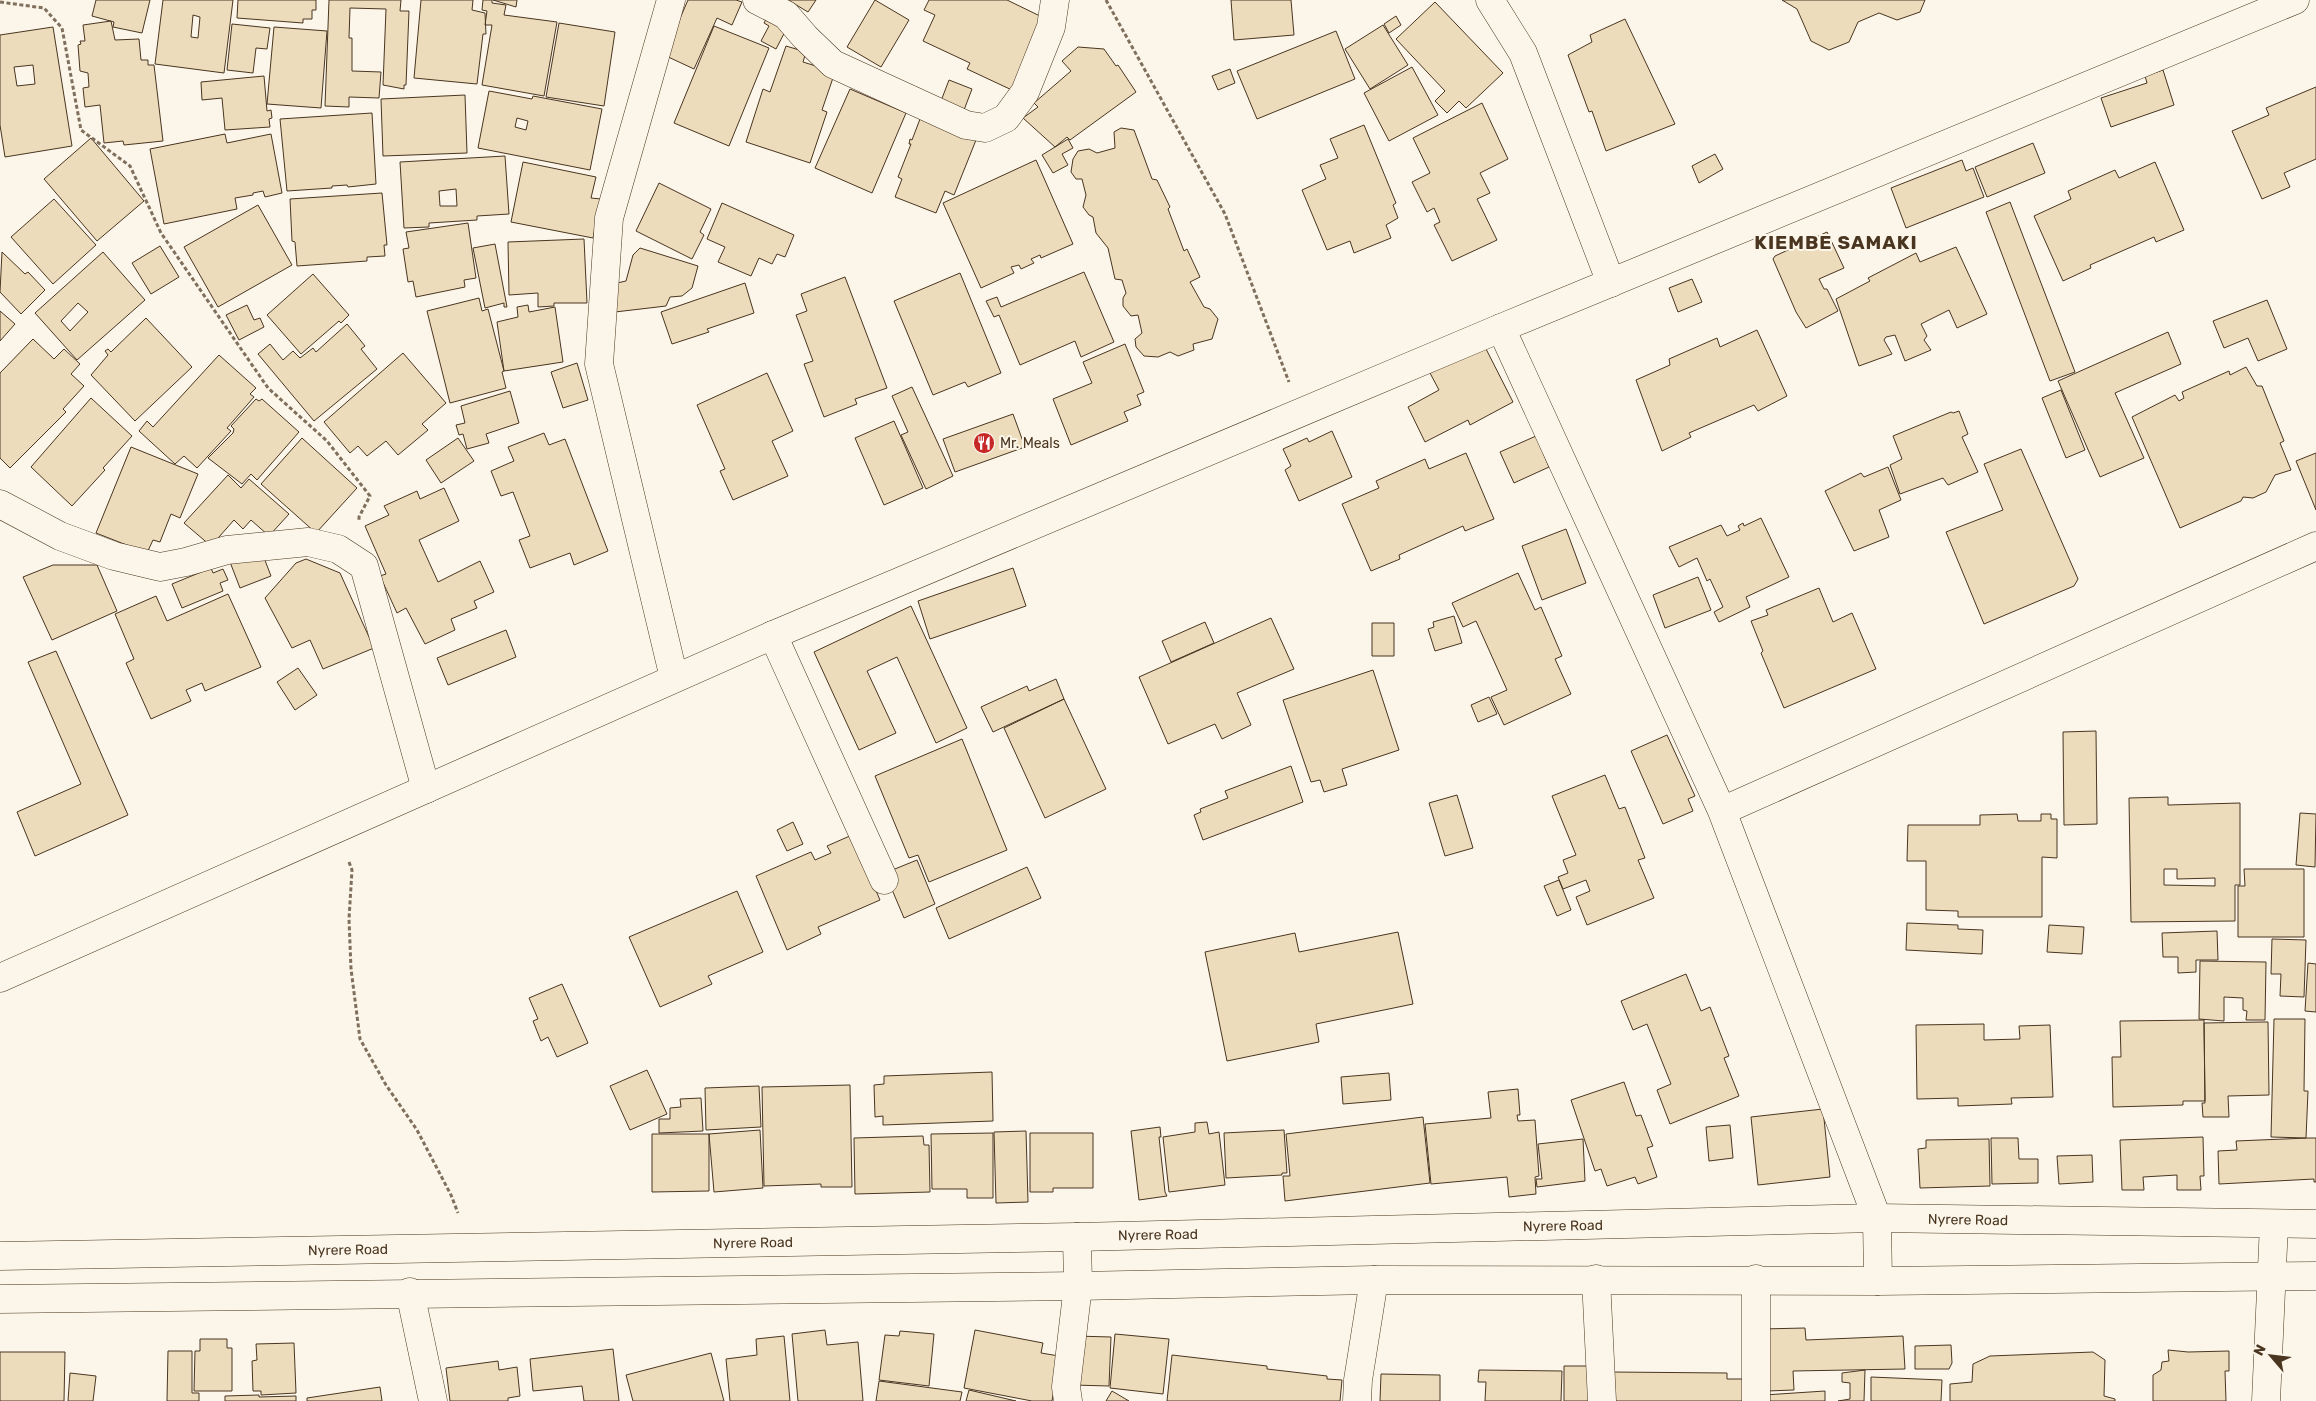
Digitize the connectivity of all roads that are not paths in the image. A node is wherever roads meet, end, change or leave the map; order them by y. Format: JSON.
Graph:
{"nodes":[{"id":1,"x":671,"y":0,"type":"edge"},
{"id":2,"x":757,"y":0,"type":"edge"},
{"id":3,"x":1055,"y":0,"type":"edge"},
{"id":4,"x":1490,"y":0,"type":"edge"},
{"id":5,"x":2295,"y":0,"type":"edge"},
{"id":6,"x":1611,"y":284,"type":"junction"},
{"id":7,"x":1501,"y":328,"type":"junction"},
{"id":8,"x":0,"y":504,"type":"edge"},
{"id":9,"x":2316,"y":546,"type":"edge"},
{"id":10,"x":773,"y":636,"type":"junction"},
{"id":11,"x":674,"y":678,"type":"junction"},
{"id":12,"x":426,"y":789,"type":"junction"},
{"id":13,"x":1722,"y":811,"type":"junction"},
{"id":14,"x":884,"y":880,"type":"dead end"},
{"id":15,"x":0,"y":978,"type":"edge"},
{"id":16,"x":1877,"y":1218,"type":"junction"},
{"id":17,"x":2274,"y":1224,"type":"junction"},
{"id":18,"x":2316,"y":1224,"type":"edge"},
{"id":19,"x":1077,"y":1237,"type":"junction"},
{"id":20,"x":0,"y":1256,"type":"edge"},
{"id":21,"x":2273,"y":1276,"type":"junction"},
{"id":22,"x":2316,"y":1276,"type":"edge"},
{"id":23,"x":1596,"y":1279,"type":"junction"},
{"id":24,"x":1756,"y":1279,"type":"junction"},
{"id":25,"x":1374,"y":1280,"type":"junction"},
{"id":26,"x":1878,"y":1281,"type":"junction"},
{"id":27,"x":1078,"y":1286,"type":"junction"},
{"id":28,"x":410,"y":1292,"type":"junction"},
{"id":29,"x":0,"y":1299,"type":"edge"},
{"id":30,"x":433,"y":1401,"type":"edge"},
{"id":31,"x":1068,"y":1401,"type":"edge"},
{"id":32,"x":1357,"y":1401,"type":"edge"},
{"id":33,"x":1602,"y":1401,"type":"edge"},
{"id":34,"x":1756,"y":1401,"type":"edge"},
{"id":35,"x":2266,"y":1401,"type":"edge"}],
"edges":[{"from":1,"to":11,"type":"street"},
{"from":2,"to":3,"type":"street"},
{"from":4,"to":6,"type":"street"},
{"from":5,"to":6,"type":"street"},
{"from":6,"to":7,"type":"street"},
{"from":7,"to":10,"type":"street"},
{"from":7,"to":13,"type":"street"},
{"from":8,"to":12,"type":"street"},
{"from":9,"to":13,"type":"street"},
{"from":10,"to":11,"type":"street"},
{"from":10,"to":14,"type":"street"},
{"from":11,"to":12,"type":"street"},
{"from":12,"to":15,"type":"street"},
{"from":13,"to":16,"type":"street"},
{"from":16,"to":17,"type":"street","name":"Nyrere Road"},
{"from":16,"to":19,"type":"street","name":"Nyrere Road"},
{"from":16,"to":26,"type":"street"},
{"from":17,"to":18,"type":"street","name":"Nyrere Road"},
{"from":17,"to":21,"type":"street"},
{"from":19,"to":20,"type":"street","name":"Nyrere Road"},
{"from":19,"to":27,"type":"street"},
{"from":21,"to":22,"type":"street"},
{"from":21,"to":26,"type":"street"},
{"from":21,"to":35,"type":"street"},
{"from":23,"to":24,"type":"street"},
{"from":23,"to":25,"type":"street"},
{"from":23,"to":33,"type":"street"},
{"from":24,"to":26,"type":"street"},
{"from":24,"to":34,"type":"street"},
{"from":25,"to":27,"type":"street"},
{"from":25,"to":32,"type":"street"},
{"from":27,"to":28,"type":"street"},
{"from":27,"to":31,"type":"street"},
{"from":28,"to":29,"type":"street"},
{"from":28,"to":30,"type":"street"}]}
